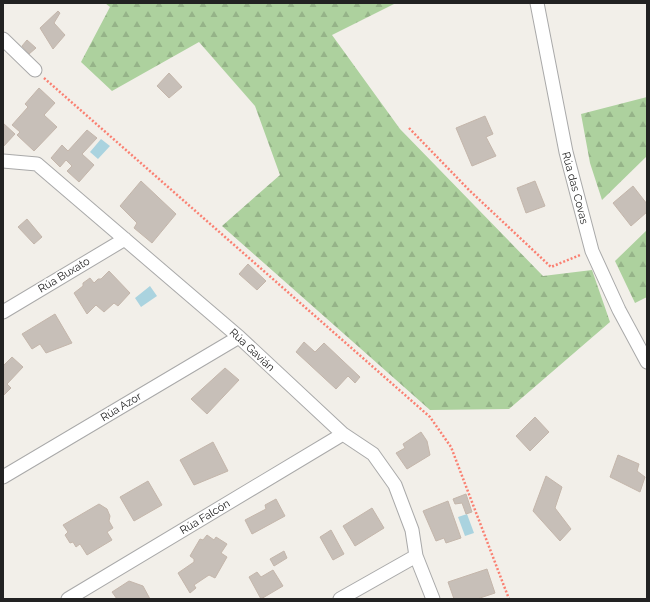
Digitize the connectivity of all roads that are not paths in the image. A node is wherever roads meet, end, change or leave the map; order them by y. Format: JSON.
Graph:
{"nodes":[{"id":1,"x":537,"y":3,"type":"edge"},
{"id":2,"x":3,"y":39,"type":"edge"},
{"id":3,"x":35,"y":70,"type":"road end"},
{"id":4,"x":3,"y":161,"type":"edge"},
{"id":5,"x":125,"y":239,"type":"junction"},
{"id":6,"x":3,"y":312,"type":"edge"},
{"id":7,"x":239,"y":337,"type":"junction"},
{"id":8,"x":647,"y":362,"type":"edge"},
{"id":9,"x":343,"y":434,"type":"junction"},
{"id":10,"x":3,"y":477,"type":"edge"},
{"id":11,"x":416,"y":556,"type":"junction"},
{"id":12,"x":91,"y":592,"type":"edge"},
{"id":13,"x":68,"y":599,"type":"edge"},
{"id":14,"x":340,"y":599,"type":"edge"},
{"id":15,"x":432,"y":599,"type":"edge"}],
"edges":[{"from":1,"to":8,"type":"street","name":"Rúa das Covas"},
{"from":2,"to":3,"type":"street"},
{"from":4,"to":5,"type":"street","name":"Rúa Gavián"},
{"from":5,"to":6,"type":"street","name":"Rúa Buxato"},
{"from":5,"to":7,"type":"street","name":"Rúa Gavián"},
{"from":7,"to":9,"type":"street","name":"Rúa Gavián"},
{"from":7,"to":10,"type":"street","name":"Rúa Azor"},
{"from":9,"to":11,"type":"street","name":"Rúa Gavián"},
{"from":9,"to":12,"type":"street","name":"Rúa Falcón"},
{"from":11,"to":14,"type":"street"},
{"from":11,"to":15,"type":"street","name":"Rúa Gavián"},
{"from":12,"to":13,"type":"street","name":"Rúa Falcón"}]}
